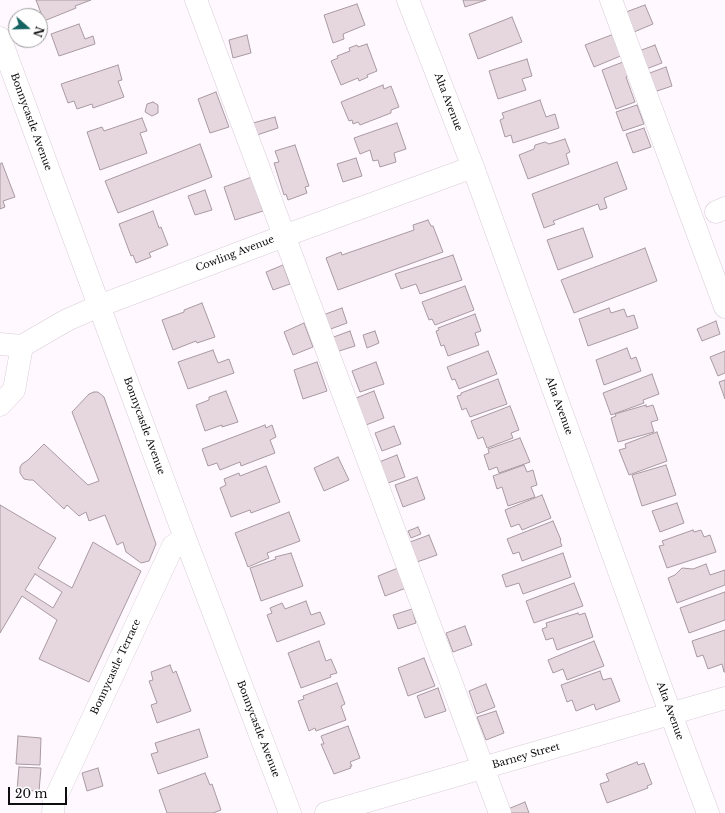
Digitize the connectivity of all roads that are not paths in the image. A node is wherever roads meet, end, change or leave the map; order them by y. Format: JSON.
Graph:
{"nodes":[{"id":1,"x":196,"y":0,"type":"edge"},
{"id":2,"x":408,"y":0,"type":"edge"},
{"id":3,"x":611,"y":0,"type":"edge"},
{"id":4,"x":0,"y":38,"type":"edge"},
{"id":5,"x":9,"y":90,"type":"edge"},
{"id":6,"x":473,"y":167,"type":"junction"},
{"id":7,"x":284,"y":236,"type":"junction"},
{"id":8,"x":99,"y":306,"type":"junction"},
{"id":9,"x":725,"y":307,"type":"edge"},
{"id":10,"x":0,"y":344,"type":"edge"},
{"id":11,"x":22,"y":346,"type":"junction"},
{"id":12,"x":0,"y":405,"type":"edge"},
{"id":13,"x":185,"y":538,"type":"junction"},
{"id":14,"x":725,"y":698,"type":"edge"},
{"id":15,"x":671,"y":714,"type":"junction"},
{"id":16,"x":483,"y":768,"type":"junction"},
{"id":17,"x":55,"y":809,"type":"edge"},
{"id":18,"x":290,"y":813,"type":"edge"},
{"id":19,"x":326,"y":813,"type":"edge"},
{"id":20,"x":500,"y":813,"type":"edge"},
{"id":21,"x":708,"y":813,"type":"edge"}],
"edges":[{"from":1,"to":7,"type":"street"},
{"from":2,"to":6,"type":"street","name":"Alta Avenue"},
{"from":3,"to":9,"type":"street"},
{"from":4,"to":5,"type":"street","name":"Bonnycastle Avenue"},
{"from":5,"to":8,"type":"street","name":"Bonnycastle Avenue"},
{"from":6,"to":7,"type":"street","name":"Cowling Avenue"},
{"from":6,"to":15,"type":"street","name":"Alta Avenue"},
{"from":7,"to":8,"type":"street","name":"Cowling Avenue"},
{"from":7,"to":16,"type":"street"},
{"from":8,"to":11,"type":"street","name":"Cowling Avenue"},
{"from":8,"to":13,"type":"street","name":"Bonnycastle Avenue"},
{"from":10,"to":11,"type":"street"},
{"from":11,"to":12,"type":"street"},
{"from":13,"to":17,"type":"street","name":"Bonnycastle Terrace"},
{"from":13,"to":18,"type":"street","name":"Bonnycastle Avenue"},
{"from":14,"to":15,"type":"street","name":"Barney Street"},
{"from":15,"to":16,"type":"street","name":"Barney Street"},
{"from":15,"to":21,"type":"street","name":"Alta Avenue"},
{"from":16,"to":19,"type":"street","name":"Barney Street"},
{"from":16,"to":20,"type":"street"}]}
